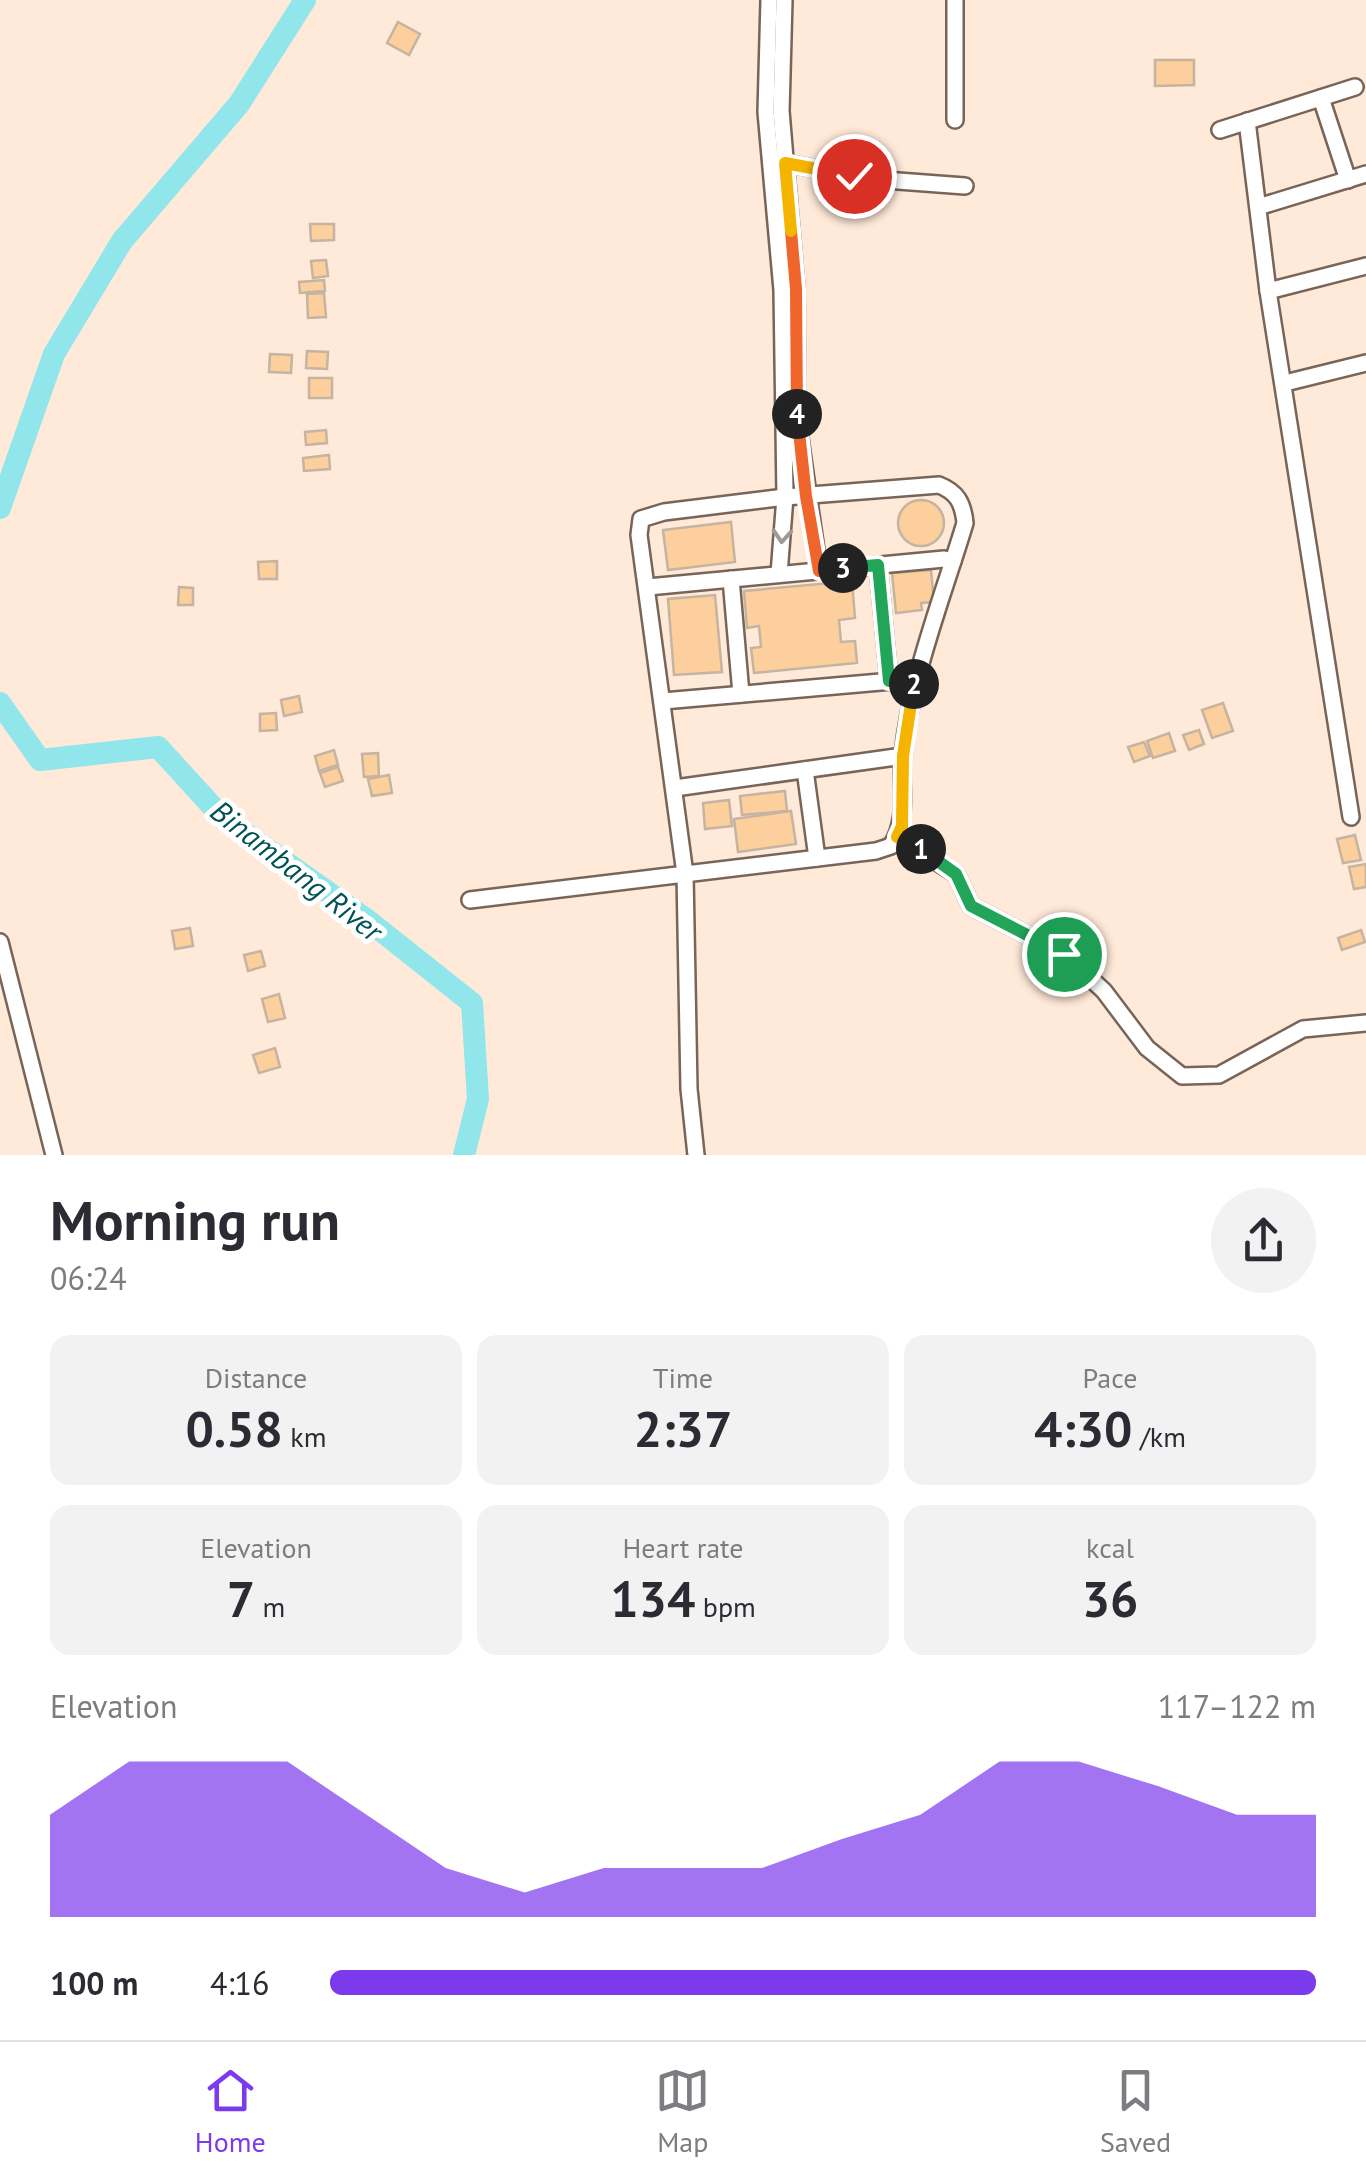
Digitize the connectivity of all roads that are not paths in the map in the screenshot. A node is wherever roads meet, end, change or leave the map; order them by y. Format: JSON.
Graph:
{"nodes":[{"id":1,"x":769,"y":0,"type":"edge"},
{"id":2,"x":784,"y":0,"type":"edge"},
{"id":3,"x":954,"y":0,"type":"edge"},
{"id":4,"x":1355,"y":87,"type":"dead end"},
{"id":5,"x":1321,"y":98,"type":"junction"},
{"id":6,"x":956,"y":120,"type":"dead end"},
{"id":7,"x":1246,"y":121,"type":"junction"},
{"id":8,"x":1220,"y":130,"type":"dead end"},
{"id":9,"x":785,"y":163,"type":"junction"},
{"id":10,"x":1366,"y":174,"type":"edge"},
{"id":11,"x":1348,"y":180,"type":"junction"},
{"id":12,"x":965,"y":186,"type":"dead end"},
{"id":13,"x":1258,"y":207,"type":"junction"},
{"id":14,"x":1366,"y":266,"type":"edge"},
{"id":15,"x":1268,"y":291,"type":"junction"},
{"id":16,"x":1366,"y":363,"type":"edge"},
{"id":17,"x":1285,"y":383,"type":"junction"},
{"id":18,"x":806,"y":496,"type":"junction"},
{"id":19,"x":784,"y":497,"type":"junction"},
{"id":20,"x":953,"y":561,"type":"junction"},
{"id":21,"x":878,"y":565,"type":"junction"},
{"id":22,"x":819,"y":571,"type":"junction"},
{"id":23,"x":780,"y":574,"type":"junction"},
{"id":24,"x":730,"y":579,"type":"junction"},
{"id":25,"x":648,"y":587,"type":"junction"},
{"id":26,"x":915,"y":679,"type":"junction"},
{"id":27,"x":889,"y":681,"type":"junction"},
{"id":28,"x":741,"y":694,"type":"junction"},
{"id":29,"x":663,"y":701,"type":"junction"},
{"id":30,"x":903,"y":756,"type":"junction"},
{"id":31,"x":806,"y":770,"type":"junction"},
{"id":32,"x":674,"y":788,"type":"junction"},
{"id":33,"x":1351,"y":817,"type":"dead end"},
{"id":34,"x":897,"y":837,"type":"junction"},
{"id":35,"x":817,"y":858,"type":"junction"},
{"id":36,"x":685,"y":874,"type":"junction"},
{"id":37,"x":470,"y":900,"type":"dead end"},
{"id":38,"x":0,"y":942,"type":"edge"},
{"id":39,"x":1366,"y":1023,"type":"edge"},
{"id":40,"x":54,"y":1155,"type":"edge"},
{"id":41,"x":696,"y":1155,"type":"edge"}],
"edges":[{"from":1,"to":19,"type":"street"},
{"from":2,"to":9,"type":"street"},
{"from":3,"to":6,"type":"street"},
{"from":4,"to":5,"type":"street"},
{"from":5,"to":7,"type":"street"},
{"from":5,"to":11,"type":"street"},
{"from":7,"to":8,"type":"street"},
{"from":7,"to":13,"type":"street"},
{"from":9,"to":12,"type":"street"},
{"from":9,"to":18,"type":"street"},
{"from":10,"to":11,"type":"street"},
{"from":11,"to":13,"type":"street"},
{"from":13,"to":15,"type":"street"},
{"from":14,"to":15,"type":"street"},
{"from":15,"to":17,"type":"street"},
{"from":16,"to":17,"type":"street"},
{"from":17,"to":33,"type":"street"},
{"from":18,"to":19,"type":"street"},
{"from":18,"to":20,"type":"street"},
{"from":18,"to":22,"type":"street"},
{"from":19,"to":23,"type":"street","one_way":true},
{"from":19,"to":25,"type":"street"},
{"from":20,"to":21,"type":"street"},
{"from":20,"to":26,"type":"street"},
{"from":21,"to":22,"type":"street"},
{"from":21,"to":27,"type":"street"},
{"from":22,"to":23,"type":"street"},
{"from":23,"to":24,"type":"street"},
{"from":24,"to":25,"type":"street"},
{"from":24,"to":28,"type":"street"},
{"from":25,"to":29,"type":"street"},
{"from":26,"to":27,"type":"street"},
{"from":26,"to":30,"type":"street"},
{"from":27,"to":28,"type":"street"},
{"from":28,"to":29,"type":"street"},
{"from":29,"to":32,"type":"street"},
{"from":30,"to":31,"type":"street"},
{"from":30,"to":34,"type":"street"},
{"from":31,"to":32,"type":"street"},
{"from":31,"to":35,"type":"street"},
{"from":32,"to":36,"type":"street"},
{"from":34,"to":35,"type":"street"},
{"from":34,"to":39,"type":"street"},
{"from":35,"to":36,"type":"street"},
{"from":36,"to":37,"type":"street"},
{"from":36,"to":41,"type":"street"},
{"from":38,"to":40,"type":"street"}]}
